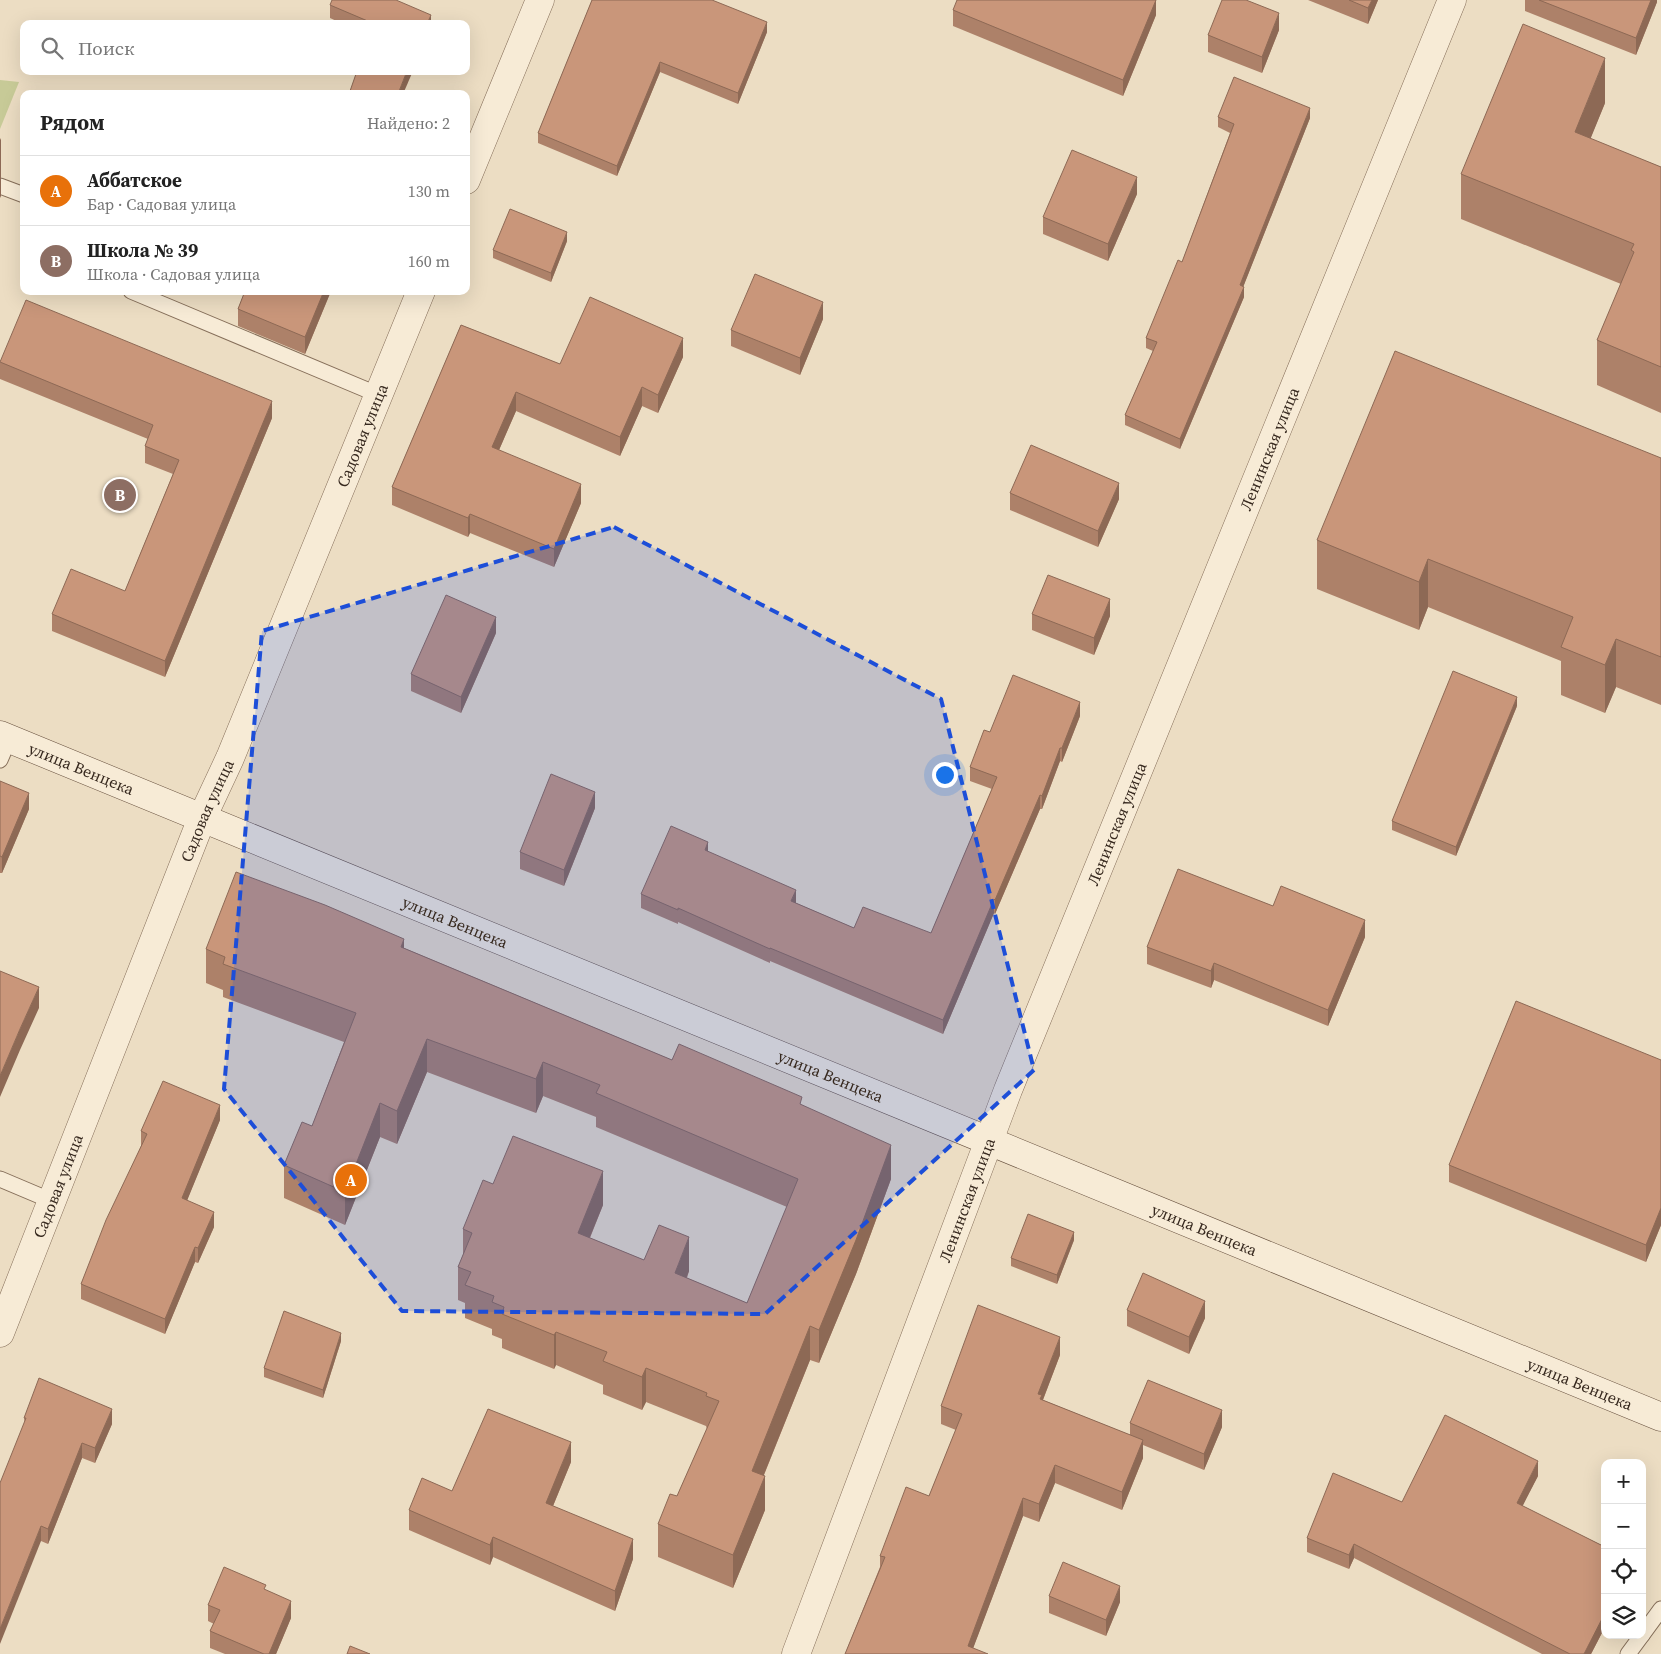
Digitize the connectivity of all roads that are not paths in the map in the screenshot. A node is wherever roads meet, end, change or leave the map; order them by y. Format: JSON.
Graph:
{"nodes":[{"id":1,"x":540,"y":0,"type":"edge"},
{"id":2,"x":1452,"y":0,"type":"edge"},
{"id":3,"x":470,"y":170,"type":"edge"},
{"id":4,"x":0,"y":186,"type":"edge"},
{"id":5,"x":20,"y":194,"type":"edge"},
{"id":6,"x":140,"y":295,"type":"edge"},
{"id":7,"x":419,"y":295,"type":"edge"},
{"id":8,"x":378,"y":395,"type":"junction"},
{"id":9,"x":3,"y":745,"type":"edge"},
{"id":10,"x":202,"y":818,"type":"junction"},
{"id":11,"x":990,"y":1141,"type":"junction"},
{"id":12,"x":0,"y":1179,"type":"edge"},
{"id":13,"x":52,"y":1201,"type":"junction"},
{"id":14,"x":0,"y":1333,"type":"edge"},
{"id":15,"x":1661,"y":1417,"type":"edge"},
{"id":16,"x":1661,"y":1609,"type":"edge"},
{"id":17,"x":1646,"y":1630,"type":"edge"},
{"id":18,"x":1639,"y":1639,"type":"edge"},
{"id":19,"x":796,"y":1654,"type":"edge"},
{"id":20,"x":1628,"y":1654,"type":"edge"}],
"edges":[{"from":1,"to":3,"type":"street"},
{"from":2,"to":11,"type":"street","name":"Ленинская улица"},
{"from":4,"to":5,"type":"lane"},
{"from":6,"to":8,"type":"lane"},
{"from":7,"to":8,"type":"street","name":"Садовая улица"},
{"from":8,"to":10,"type":"street","name":"Садовая улица"},
{"from":9,"to":10,"type":"street","name":"улица Венцека"},
{"from":10,"to":11,"type":"street","name":"улица Венцека"},
{"from":10,"to":13,"type":"street","name":"Садовая улица"},
{"from":11,"to":15,"type":"street","name":"улица Венцека"},
{"from":11,"to":19,"type":"street","name":"Ленинская улица"},
{"from":12,"to":13,"type":"lane"},
{"from":13,"to":14,"type":"street","name":"Садовая улица"},
{"from":16,"to":17,"type":"lane"},
{"from":18,"to":20,"type":"lane"}]}
